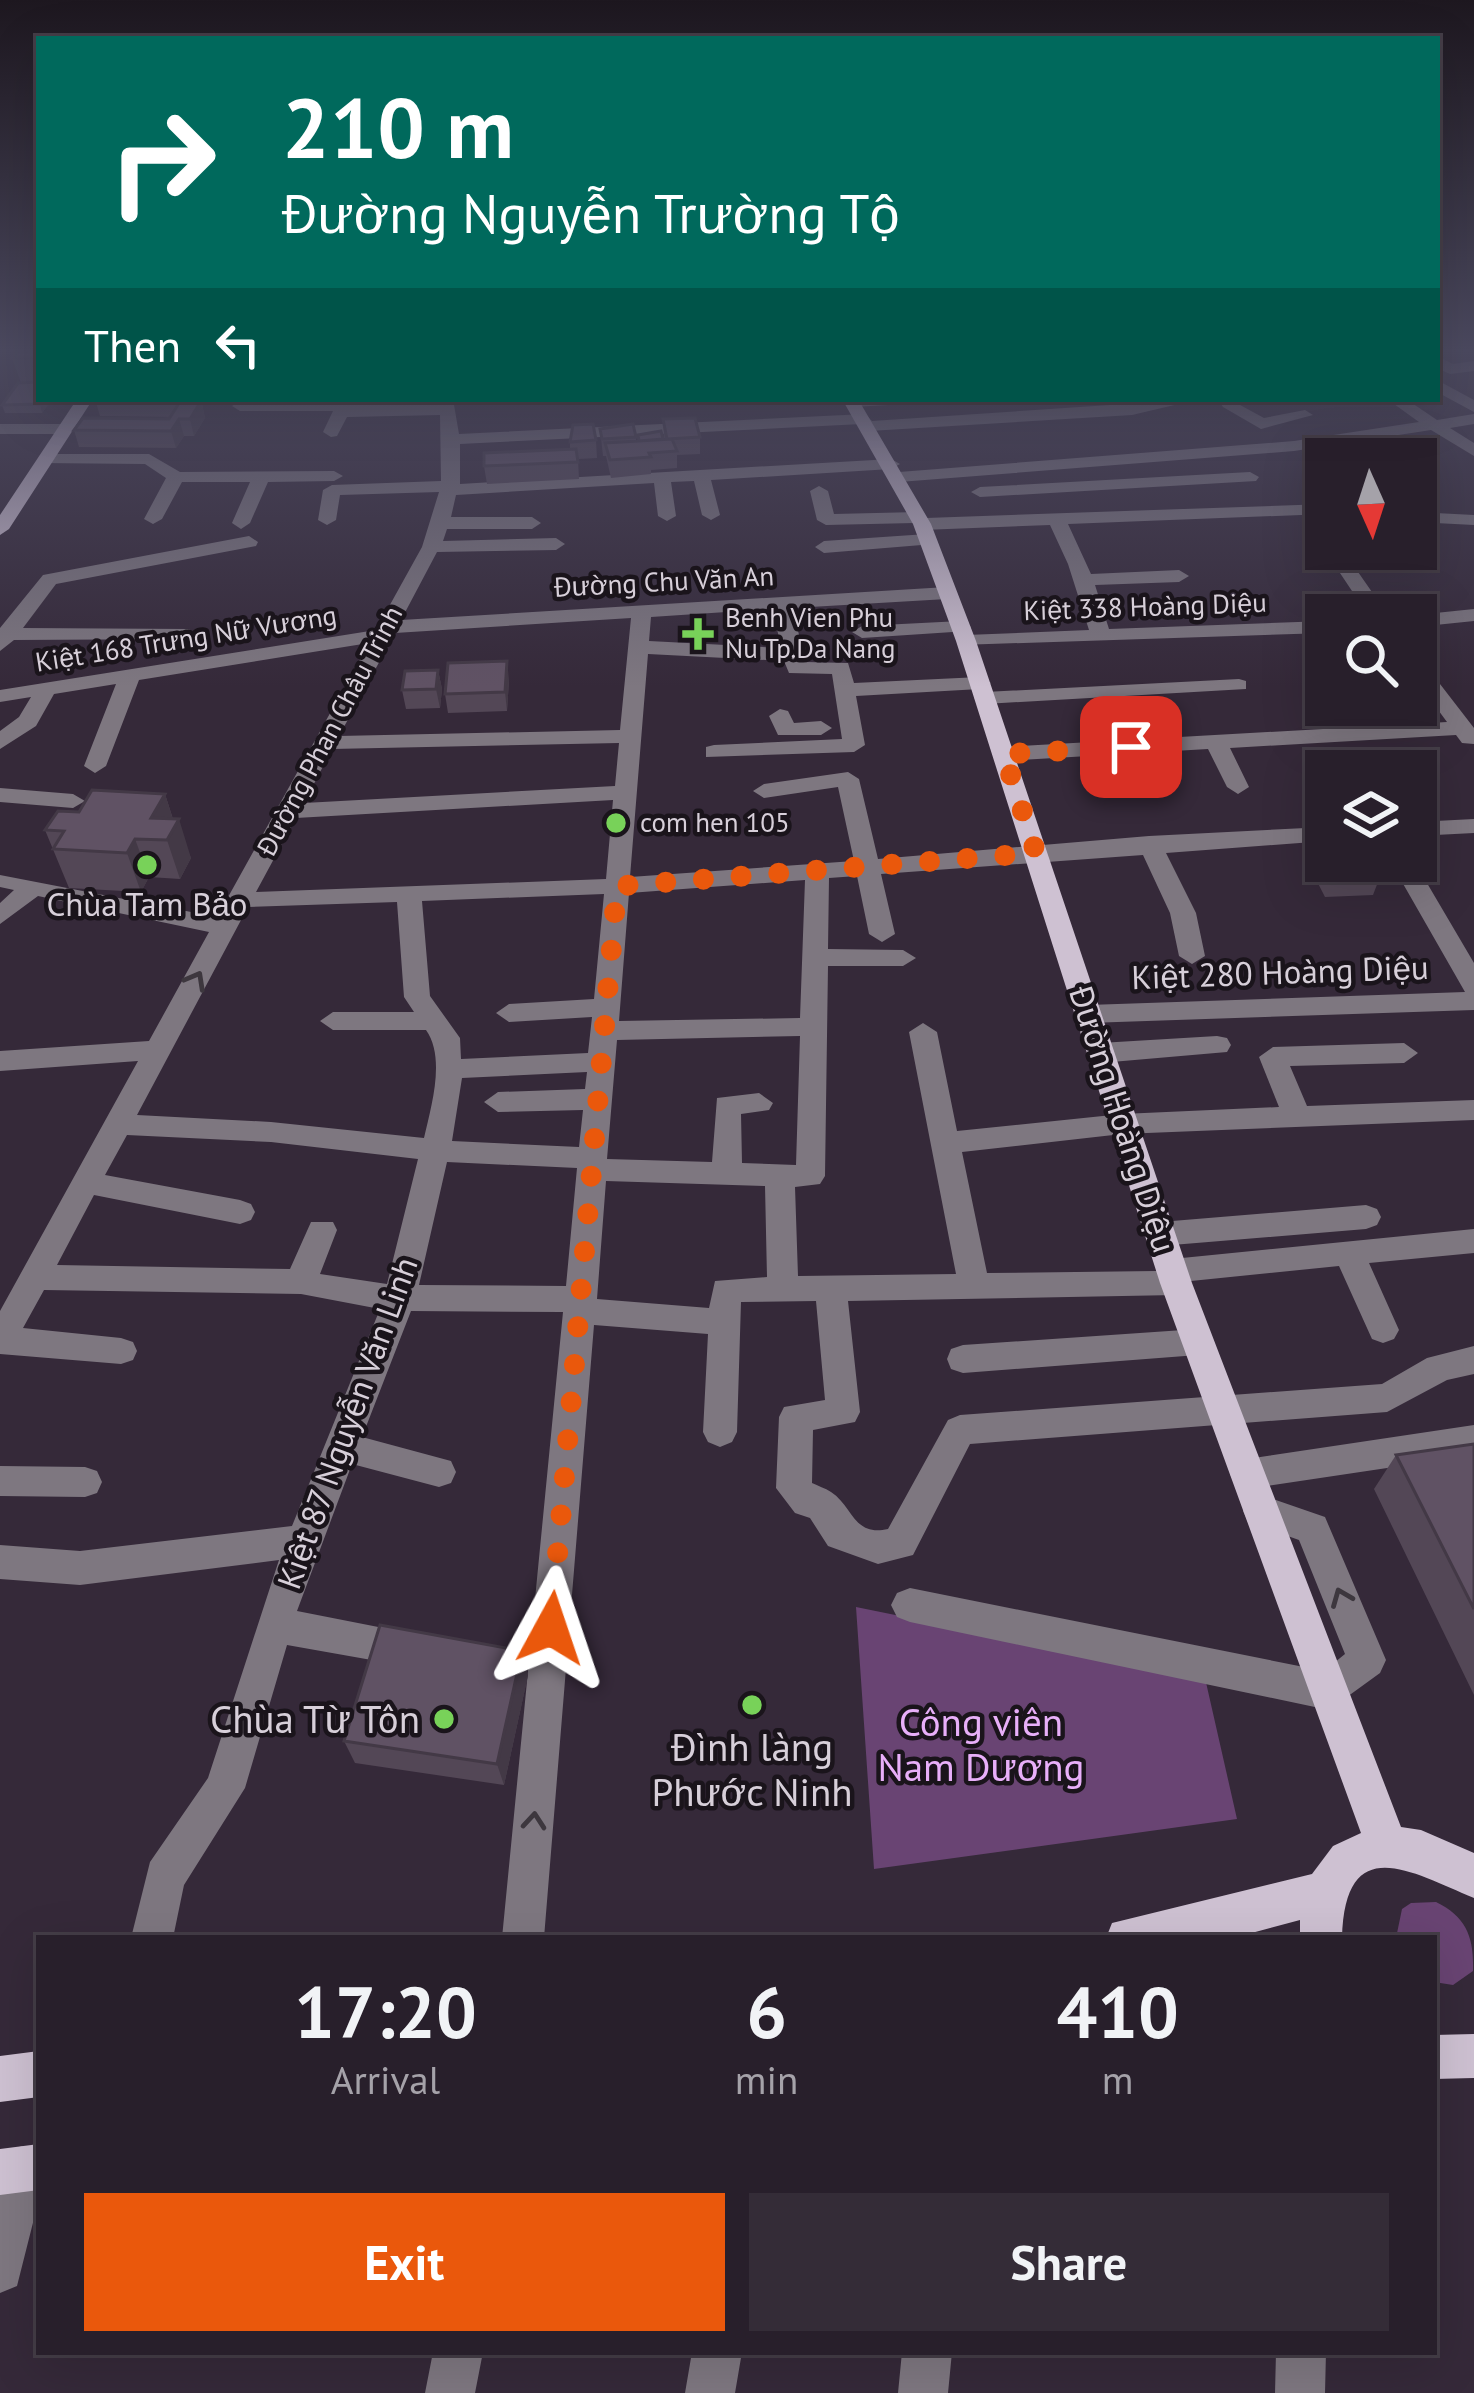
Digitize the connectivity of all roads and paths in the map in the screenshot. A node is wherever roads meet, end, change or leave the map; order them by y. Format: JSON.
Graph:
{"nodes":[{"id":1,"x":44,"y":464,"type":"edge"},
{"id":2,"x":156,"y":464,"type":"edge"},
{"id":3,"x":452,"y":464,"type":"edge"},
{"id":4,"x":710,"y":464,"type":"edge"},
{"id":5,"x":773,"y":464,"type":"edge"},
{"id":6,"x":889,"y":464,"type":"edge"},
{"id":7,"x":959,"y":464,"type":"edge"},
{"id":8,"x":1107,"y":464,"type":"edge"},
{"id":9,"x":1176,"y":464,"type":"edge"},
{"id":10,"x":701,"y":475,"type":"junction"},
{"id":11,"x":260,"y":476,"type":"junction"},
{"id":12,"x":334,"y":476,"type":"dead end"},
{"id":13,"x":176,"y":477,"type":"junction"},
{"id":14,"x":1250,"y":477,"type":"dead end"},
{"id":15,"x":662,"y":479,"type":"junction"},
{"id":16,"x":1119,"y":483,"type":"junction"},
{"id":17,"x":452,"y":488,"type":"junction"},
{"id":18,"x":819,"y":490,"type":"dead end"},
{"id":19,"x":1200,"y":494,"type":"junction"},
{"id":20,"x":911,"y":503,"type":"junction"},
{"id":21,"x":1304,"y":507,"type":"edge"},
{"id":22,"x":711,"y":515,"type":"dead end"},
{"id":23,"x":667,"y":516,"type":"dead end"},
{"id":24,"x":1437,"y":517,"type":"edge"},
{"id":25,"x":153,"y":519,"type":"dead end"},
{"id":26,"x":1056,"y":519,"type":"junction"},
{"id":27,"x":1439,"y":519,"type":"joint"},
{"id":28,"x":326,"y":520,"type":"dead end"},
{"id":29,"x":1474,"y":520,"type":"edge"},
{"id":30,"x":532,"y":523,"type":"dead end"},
{"id":31,"x":0,"y":529,"type":"edge"},
{"id":32,"x":436,"y":536,"type":"junction"},
{"id":33,"x":556,"y":544,"type":"dead end"},
{"id":34,"x":824,"y":547,"type":"dead end"},
{"id":35,"x":1179,"y":576,"type":"dead end"},
{"id":36,"x":1083,"y":580,"type":"junction"},
{"id":37,"x":947,"y":593,"type":"junction"},
{"id":38,"x":781,"y":602,"type":"junction"},
{"id":39,"x":642,"y":609,"type":"junction"},
{"id":40,"x":1474,"y":615,"type":"edge"},
{"id":41,"x":1437,"y":619,"type":"edge"},
{"id":42,"x":1305,"y":628,"type":"edge"},
{"id":43,"x":383,"y":631,"type":"junction"},
{"id":44,"x":862,"y":632,"type":"dead end"},
{"id":45,"x":964,"y":634,"type":"junction"},
{"id":46,"x":188,"y":635,"type":"dead end"},
{"id":47,"x":1100,"y":636,"type":"junction"},
{"id":48,"x":3,"y":638,"type":"edge"},
{"id":49,"x":638,"y":647,"type":"junction"},
{"id":50,"x":263,"y":653,"type":"junction"},
{"id":51,"x":793,"y":655,"type":"junction"},
{"id":52,"x":363,"y":670,"type":"junction"},
{"id":53,"x":130,"y":675,"type":"junction"},
{"id":54,"x":1239,"y":685,"type":"dead end"},
{"id":55,"x":47,"y":688,"type":"junction"},
{"id":56,"x":844,"y":690,"type":"junction"},
{"id":57,"x":982,"y":690,"type":"junction"},
{"id":58,"x":1437,"y":694,"type":"edge"},
{"id":59,"x":0,"y":696,"type":"edge"},
{"id":60,"x":780,"y":716,"type":"dead end"},
{"id":61,"x":851,"y":726,"type":"junction"},
{"id":62,"x":1468,"y":735,"type":"edge"},
{"id":63,"x":631,"y":736,"type":"junction"},
{"id":64,"x":0,"y":742,"type":"edge"},
{"id":65,"x":1216,"y":742,"type":"junction"},
{"id":66,"x":324,"y":743,"type":"junction"},
{"id":67,"x":830,"y":747,"type":"junction"},
{"id":68,"x":714,"y":752,"type":"dead end"},
{"id":69,"x":1004,"y":754,"type":"junction"},
{"id":70,"x":95,"y":766,"type":"dead end"},
{"id":71,"x":832,"y":782,"type":"junction"},
{"id":72,"x":1238,"y":787,"type":"dead end"},
{"id":73,"x":764,"y":791,"type":"dead end"},
{"id":74,"x":626,"y":792,"type":"junction"},
{"id":75,"x":0,"y":795,"type":"edge"},
{"id":76,"x":73,"y":801,"type":"dead end"},
{"id":77,"x":289,"y":811,"type":"junction"},
{"id":78,"x":1474,"y":826,"type":"edge"},
{"id":79,"x":1437,"y":828,"type":"edge"},
{"id":80,"x":1305,"y":835,"type":"edge"},
{"id":81,"x":1149,"y":843,"type":"junction"},
{"id":82,"x":1036,"y":853,"type":"junction"},
{"id":83,"x":870,"y":866,"type":"junction"},
{"id":84,"x":817,"y":871,"type":"junction"},
{"id":85,"x":5,"y":881,"type":"dead end"},
{"id":86,"x":1417,"y":882,"type":"edge"},
{"id":87,"x":33,"y":886,"type":"junction"},
{"id":88,"x":617,"y":886,"type":"junction"},
{"id":89,"x":410,"y":894,"type":"junction"},
{"id":90,"x":240,"y":900,"type":"junction"},
{"id":91,"x":0,"y":916,"type":"edge"},
{"id":92,"x":225,"y":927,"type":"junction"},
{"id":93,"x":882,"y":934,"type":"dead end"},
{"id":94,"x":1464,"y":950,"type":"edge"},
{"id":95,"x":1192,"y":956,"type":"dead end"},
{"id":96,"x":814,"y":957,"type":"junction"},
{"id":97,"x":903,"y":958,"type":"dead end"},
{"id":98,"x":1474,"y":986,"type":"edge"},
{"id":99,"x":1474,"y":1001,"type":"edge"},
{"id":100,"x":1306,"y":1008,"type":"junction"},
{"id":101,"x":509,"y":1013,"type":"dead end"},
{"id":102,"x":1088,"y":1014,"type":"junction"},
{"id":103,"x":333,"y":1021,"type":"dead end"},
{"id":104,"x":434,"y":1021,"type":"junction"},
{"id":105,"x":813,"y":1027,"type":"junction"},
{"id":106,"x":922,"y":1032,"type":"dead end"},
{"id":107,"x":604,"y":1033,"type":"junction"},
{"id":108,"x":1217,"y":1045,"type":"dead end"},
{"id":109,"x":156,"y":1050,"type":"junction"},
{"id":110,"x":1100,"y":1053,"type":"junction"},
{"id":111,"x":1404,"y":1054,"type":"dead end"},
{"id":112,"x":1327,"y":1056,"type":"junction"},
{"id":113,"x":0,"y":1061,"type":"edge"},
{"id":114,"x":447,"y":1069,"type":"junction"},
{"id":115,"x":599,"y":1099,"type":"junction"},
{"id":116,"x":498,"y":1102,"type":"dead end"},
{"id":117,"x":759,"y":1103,"type":"dead end"},
{"id":118,"x":1474,"y":1110,"type":"edge"},
{"id":119,"x":1297,"y":1117,"type":"junction"},
{"id":120,"x":116,"y":1124,"type":"junction"},
{"id":121,"x":1122,"y":1124,"type":"junction"},
{"id":122,"x":949,"y":1144,"type":"junction"},
{"id":123,"x":435,"y":1150,"type":"junction"},
{"id":124,"x":593,"y":1164,"type":"junction"},
{"id":125,"x":727,"y":1173,"type":"junction"},
{"id":126,"x":780,"y":1174,"type":"junction"},
{"id":127,"x":83,"y":1182,"type":"junction"},
{"id":128,"x":240,"y":1211,"type":"dead end"},
{"id":129,"x":1366,"y":1217,"type":"dead end"},
{"id":130,"x":322,"y":1230,"type":"dead end"},
{"id":131,"x":1160,"y":1234,"type":"junction"},
{"id":132,"x":1474,"y":1241,"type":"edge"},
{"id":133,"x":1349,"y":1253,"type":"junction"},
{"id":134,"x":1174,"y":1277,"type":"junction"},
{"id":135,"x":301,"y":1282,"type":"junction"},
{"id":136,"x":974,"y":1286,"type":"junction"},
{"id":137,"x":782,"y":1288,"type":"junction"},
{"id":138,"x":831,"y":1288,"type":"junction"},
{"id":139,"x":19,"y":1289,"type":"edge"},
{"id":140,"x":400,"y":1298,"type":"junction"},
{"id":141,"x":580,"y":1305,"type":"junction"},
{"id":142,"x":724,"y":1322,"type":"junction"},
{"id":143,"x":1383,"y":1330,"type":"dead end"},
{"id":144,"x":1,"y":1340,"type":"edge"},
{"id":145,"x":1198,"y":1342,"type":"junction"},
{"id":146,"x":121,"y":1352,"type":"dead end"},
{"id":147,"x":963,"y":1359,"type":"dead end"},
{"id":148,"x":1474,"y":1360,"type":"edge"},
{"id":149,"x":1223,"y":1409,"type":"junction"},
{"id":150,"x":720,"y":1432,"type":"dead end"},
{"id":151,"x":1474,"y":1440,"type":"edge"},
{"id":152,"x":343,"y":1447,"type":"junction"},
{"id":153,"x":439,"y":1472,"type":"dead end"},
{"id":154,"x":1247,"y":1474,"type":"junction"},
{"id":155,"x":0,"y":1481,"type":"edge"},
{"id":156,"x":85,"y":1481,"type":"dead end"},
{"id":157,"x":305,"y":1540,"type":"junction"},
{"id":158,"x":0,"y":1562,"type":"edge"},
{"id":159,"x":910,"y":1605,"type":"dead end"},
{"id":160,"x":275,"y":1625,"type":"junction"},
{"id":161,"x":456,"y":1657,"type":"edge"},
{"id":162,"x":502,"y":1665,"type":"edge"},
{"id":163,"x":547,"y":1672,"type":"junction"},
{"id":164,"x":1329,"y":1691,"type":"junction"},
{"id":165,"x":1387,"y":1846,"type":"junction"},
{"id":166,"x":1468,"y":1868,"type":"edge"},
{"id":167,"x":1324,"y":1892,"type":"junction"},
{"id":168,"x":153,"y":1935,"type":"edge"},
{"id":169,"x":523,"y":1935,"type":"edge"},
{"id":170,"x":1144,"y":1935,"type":"edge"},
{"id":171,"x":1321,"y":1935,"type":"edge"},
{"id":172,"x":1474,"y":2056,"type":"edge"},
{"id":173,"x":1437,"y":2057,"type":"edge"},
{"id":174,"x":36,"y":2074,"type":"edge"},
{"id":175,"x":0,"y":2079,"type":"edge"},
{"id":176,"x":20,"y":2169,"type":"edge"},
{"id":177,"x":0,"y":2269,"type":"edge"},
{"id":178,"x":457,"y":2355,"type":"edge"},
{"id":179,"x":716,"y":2355,"type":"edge"},
{"id":180,"x":927,"y":2355,"type":"edge"},
{"id":181,"x":450,"y":2393,"type":"edge"},
{"id":182,"x":710,"y":2393,"type":"edge"},
{"id":183,"x":922,"y":2393,"type":"edge"}],
"edges":[{"from":1,"to":31,"type":"main road"},
{"from":2,"to":13,"type":"street"},
{"from":3,"to":17,"type":"street","name":"Đường Phan Châu Trinh"},
{"from":4,"to":10,"type":"street"},
{"from":5,"to":20,"type":"street"},
{"from":6,"to":20,"type":"main road","name":"Đường Hoàng Diệu"},
{"from":7,"to":20,"type":"street"},
{"from":8,"to":16,"type":"street"},
{"from":9,"to":19,"type":"street"},
{"from":10,"to":15,"type":"street"},
{"from":10,"to":22,"type":"street"},
{"from":11,"to":12,"type":"street"},
{"from":11,"to":13,"type":"street"},
{"from":11,"to":48,"type":"street"},
{"from":13,"to":25,"type":"street"},
{"from":14,"to":19,"type":"street"},
{"from":15,"to":17,"type":"street"},
{"from":15,"to":23,"type":"street"},
{"from":16,"to":19,"type":"street"},
{"from":16,"to":20,"type":"street"},
{"from":17,"to":28,"type":"street"},
{"from":17,"to":32,"type":"street","name":"Đường Phan Châu Trinh"},
{"from":18,"to":20,"type":"street"},
{"from":19,"to":21,"type":"street"},
{"from":19,"to":26,"type":"street"},
{"from":20,"to":26,"type":"street"},
{"from":20,"to":34,"type":"street"},
{"from":20,"to":37,"type":"main road","name":"Đường Hoàng Diệu"},
{"from":24,"to":27,"type":"street"},
{"from":26,"to":36,"type":"street"},
{"from":27,"to":29,"type":"street"},
{"from":30,"to":32,"type":"street"},
{"from":32,"to":33,"type":"street"},
{"from":32,"to":43,"type":"street","name":"Đường Phan Châu Trinh"},
{"from":35,"to":36,"type":"street"},
{"from":36,"to":47,"type":"street"},
{"from":37,"to":38,"type":"street","name":"Đường Chu Văn An"},
{"from":37,"to":45,"type":"main road","name":"Đường Hoàng Diệu"},
{"from":38,"to":39,"type":"street","name":"Đường Chu Văn An"},
{"from":38,"to":51,"type":"street"},
{"from":39,"to":43,"type":"street","name":"Đường Chu Văn An"},
{"from":39,"to":49,"type":"street"},
{"from":40,"to":41,"type":"street"},
{"from":42,"to":47,"type":"street","name":"Kiệt 338 Hoàng Diệu"},
{"from":43,"to":50,"type":"street","name":"Kiệt 168 Trưng Nữ Vương"},
{"from":43,"to":52,"type":"street","name":"Đường Phan Châu Trinh"},
{"from":44,"to":45,"type":"street","name":"Kiệt 338 Hoàng Diệu"},
{"from":45,"to":47,"type":"street","name":"Kiệt 338 Hoàng Diệu"},
{"from":45,"to":57,"type":"main road","name":"Đường Hoàng Diệu"},
{"from":46,"to":48,"type":"street"},
{"from":49,"to":51,"type":"street"},
{"from":49,"to":63,"type":"street"},
{"from":50,"to":52,"type":"street"},
{"from":50,"to":53,"type":"street","name":"Kiệt 168 Trưng Nữ Vương"},
{"from":51,"to":56,"type":"street"},
{"from":52,"to":66,"type":"street","name":"Đường Phan Châu Trinh"},
{"from":53,"to":55,"type":"street","name":"Kiệt 168 Trưng Nữ Vương"},
{"from":53,"to":70,"type":"street"},
{"from":54,"to":57,"type":"street"},
{"from":55,"to":59,"type":"street","name":"Kiệt 168 Trưng Nữ Vương"},
{"from":55,"to":64,"type":"street"},
{"from":56,"to":57,"type":"street"},
{"from":56,"to":61,"type":"street"},
{"from":57,"to":69,"type":"main road","name":"Đường Hoàng Diệu"},
{"from":58,"to":62,"type":"street"},
{"from":60,"to":61,"type":"street"},
{"from":61,"to":67,"type":"street"},
{"from":62,"to":65,"type":"street"},
{"from":63,"to":66,"type":"street"},
{"from":63,"to":74,"type":"street"},
{"from":65,"to":69,"type":"street"},
{"from":65,"to":72,"type":"street"},
{"from":66,"to":77,"type":"street","name":"Đường Phan Châu Trinh"},
{"from":67,"to":68,"type":"street"},
{"from":67,"to":71,"type":"street"},
{"from":69,"to":82,"type":"main road","name":"Đường Hoàng Diệu"},
{"from":71,"to":73,"type":"street"},
{"from":71,"to":83,"type":"street"},
{"from":74,"to":77,"type":"street"},
{"from":74,"to":88,"type":"street"},
{"from":75,"to":76,"type":"street"},
{"from":77,"to":90,"type":"street","name":"Đường Phan Châu Trinh"},
{"from":78,"to":79,"type":"street"},
{"from":80,"to":81,"type":"street"},
{"from":81,"to":82,"type":"street"},
{"from":81,"to":95,"type":"street"},
{"from":82,"to":83,"type":"street"},
{"from":82,"to":102,"type":"main road","name":"Đường Hoàng Diệu"},
{"from":83,"to":84,"type":"street"},
{"from":83,"to":93,"type":"street"},
{"from":84,"to":88,"type":"street"},
{"from":84,"to":96,"type":"street"},
{"from":85,"to":87,"type":"street"},
{"from":86,"to":94,"type":"street"},
{"from":87,"to":91,"type":"street"},
{"from":87,"to":92,"type":"street"},
{"from":88,"to":89,"type":"street"},
{"from":88,"to":107,"type":"street"},
{"from":89,"to":90,"type":"street"},
{"from":89,"to":104,"type":"street","name":"Kiệt 87 Nguyễn Văn Linh"},
{"from":90,"to":92,"type":"street","name":"Đường Phan Châu Trinh"},
{"from":109,"to":92,"type":"street","name":"Đường Phan Châu Trinh","one_way":true},
{"from":94,"to":98,"type":"street"},
{"from":96,"to":97,"type":"street"},
{"from":96,"to":105,"type":"street"},
{"from":99,"to":100,"type":"street","name":"Kiệt 280 Hoàng Diệu"},
{"from":100,"to":102,"type":"street","name":"Kiệt 280 Hoàng Diệu"},
{"from":100,"to":112,"type":"street"},
{"from":101,"to":107,"type":"street"},
{"from":102,"to":110,"type":"main road","name":"Đường Hoàng Diệu"},
{"from":103,"to":104,"type":"street"},
{"from":104,"to":114,"type":"street","name":"Kiệt 87 Nguyễn Văn Linh"},
{"from":105,"to":107,"type":"street"},
{"from":105,"to":126,"type":"street"},
{"from":106,"to":122,"type":"street"},
{"from":107,"to":114,"type":"street"},
{"from":107,"to":115,"type":"street"},
{"from":108,"to":110,"type":"street"},
{"from":109,"to":113,"type":"street"},
{"from":109,"to":120,"type":"street","name":"Đường Phan Châu Trinh"},
{"from":110,"to":121,"type":"main road","name":"Đường Hoàng Diệu"},
{"from":111,"to":112,"type":"street"},
{"from":112,"to":119,"type":"street"},
{"from":114,"to":123,"type":"street","name":"Kiệt 87 Nguyễn Văn Linh"},
{"from":115,"to":116,"type":"street"},
{"from":115,"to":124,"type":"street"},
{"from":117,"to":125,"type":"street"},
{"from":118,"to":119,"type":"street"},
{"from":119,"to":121,"type":"street"},
{"from":120,"to":123,"type":"street"},
{"from":120,"to":127,"type":"street","name":"Đường Phan Châu Trinh"},
{"from":121,"to":122,"type":"street"},
{"from":121,"to":131,"type":"main road","name":"Đường Hoàng Diệu"},
{"from":122,"to":136,"type":"street"},
{"from":123,"to":124,"type":"street"},
{"from":123,"to":140,"type":"street","name":"Kiệt 87 Nguyễn Văn Linh"},
{"from":124,"to":125,"type":"street"},
{"from":124,"to":141,"type":"street"},
{"from":125,"to":126,"type":"street"},
{"from":126,"to":137,"type":"street"},
{"from":127,"to":128,"type":"street"},
{"from":127,"to":139,"type":"street","name":"Đường Phan Châu Trinh"},
{"from":129,"to":131,"type":"street"},
{"from":130,"to":135,"type":"street"},
{"from":131,"to":134,"type":"main road","name":"Đường Hoàng Diệu"},
{"from":132,"to":133,"type":"street"},
{"from":133,"to":134,"type":"street"},
{"from":133,"to":143,"type":"street"},
{"from":134,"to":136,"type":"street"},
{"from":134,"to":145,"type":"main road","name":"Đường Hoàng Diệu"},
{"from":135,"to":139,"type":"street"},
{"from":135,"to":140,"type":"street"},
{"from":136,"to":138,"type":"street"},
{"from":137,"to":138,"type":"street"},
{"from":137,"to":142,"type":"street"},
{"from":138,"to":149,"type":"street"},
{"from":139,"to":144,"type":"street","name":"Đường Phan Châu Trinh"},
{"from":140,"to":141,"type":"street"},
{"from":140,"to":152,"type":"street","name":"Kiệt 87 Nguyễn Văn Linh"},
{"from":141,"to":142,"type":"street"},
{"from":141,"to":163,"type":"street"},
{"from":142,"to":150,"type":"street"},
{"from":144,"to":146,"type":"street"},
{"from":145,"to":147,"type":"street"},
{"from":145,"to":149,"type":"main road","name":"Đường Hoàng Diệu"},
{"from":148,"to":149,"type":"street"},
{"from":149,"to":154,"type":"main road","name":"Đường Hoàng Diệu"},
{"from":151,"to":154,"type":"street"},
{"from":152,"to":153,"type":"street"},
{"from":152,"to":157,"type":"street","name":"Kiệt 87 Nguyễn Văn Linh"},
{"from":154,"to":164,"type":"main road","name":"Đường Hoàng Diệu"},
{"from":155,"to":156,"type":"street"},
{"from":157,"to":158,"type":"street"},
{"from":157,"to":160,"type":"street","name":"Kiệt 87 Nguyễn Văn Linh"},
{"from":159,"to":164,"type":"street"},
{"from":160,"to":161,"type":"street"},
{"from":160,"to":168,"type":"street","name":"Kiệt 87 Nguyễn Văn Linh"},
{"from":162,"to":163,"type":"street"},
{"from":169,"to":163,"type":"street","one_way":true},
{"from":164,"to":165,"type":"main road","name":"Đường Hoàng Diệu"},
{"from":165,"to":166,"type":"main road"},
{"from":165,"to":167,"type":"main road"},
{"from":167,"to":170,"type":"main road"},
{"from":167,"to":171,"type":"main road"},
{"from":172,"to":173,"type":"main road"},
{"from":174,"to":175,"type":"main road"},
{"from":176,"to":177,"type":"street"},
{"from":178,"to":181,"type":"street"},
{"from":179,"to":182,"type":"street"},
{"from":180,"to":183,"type":"street"}]}
